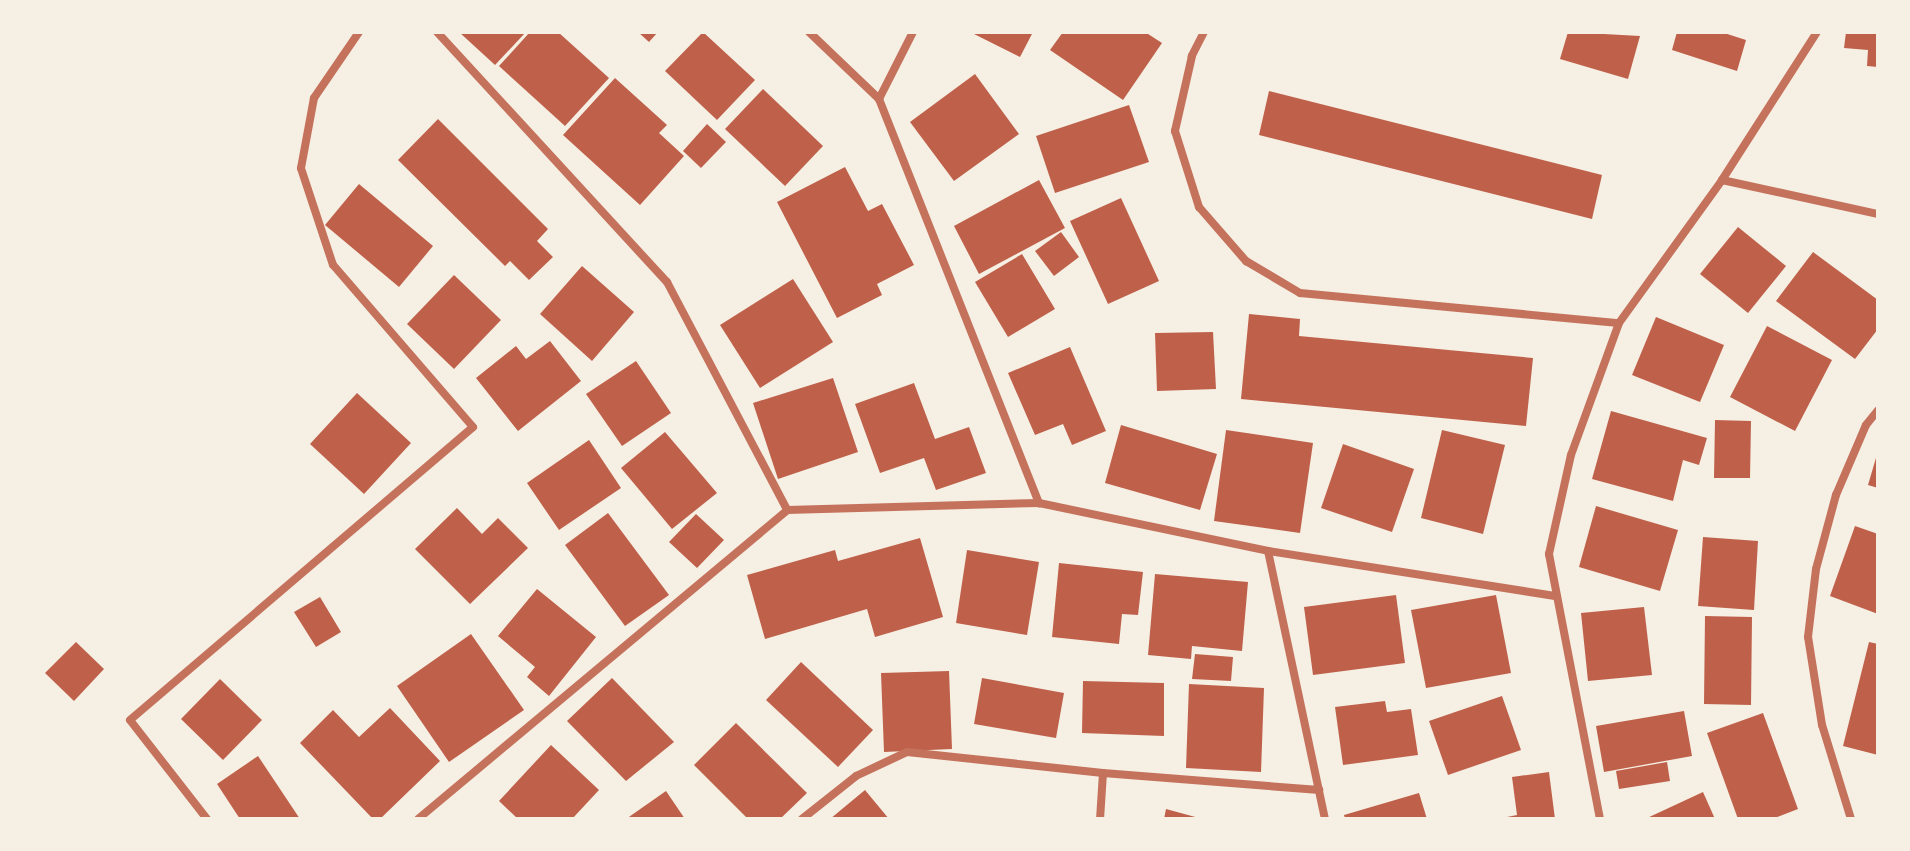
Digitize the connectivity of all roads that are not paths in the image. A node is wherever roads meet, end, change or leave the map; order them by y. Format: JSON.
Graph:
{"nodes":[{"id":1,"x":359,"y":32,"type":"edge"},
{"id":2,"x":437,"y":32,"type":"edge"},
{"id":3,"x":809,"y":32,"type":"edge"},
{"id":4,"x":913,"y":32,"type":"edge"},
{"id":5,"x":1204,"y":32,"type":"edge"},
{"id":6,"x":1817,"y":32,"type":"edge"},
{"id":7,"x":879,"y":99,"type":"junction"},
{"id":8,"x":1722,"y":180,"type":"junction"},
{"id":9,"x":1878,"y":214,"type":"edge"},
{"id":10,"x":1619,"y":323,"type":"junction"},
{"id":11,"x":1878,"y":410,"type":"edge"},
{"id":12,"x":1039,"y":503,"type":"junction"},
{"id":13,"x":787,"y":510,"type":"junction"},
{"id":14,"x":1268,"y":551,"type":"junction"},
{"id":15,"x":1557,"y":596,"type":"junction"},
{"id":16,"x":1103,"y":773,"type":"junction"},
{"id":17,"x":1319,"y":790,"type":"junction"},
{"id":18,"x":207,"y":819,"type":"edge"},
{"id":19,"x":418,"y":819,"type":"edge"},
{"id":20,"x":802,"y":819,"type":"edge"},
{"id":21,"x":1100,"y":819,"type":"edge"},
{"id":22,"x":1325,"y":819,"type":"edge"},
{"id":23,"x":1600,"y":819,"type":"edge"},
{"id":24,"x":1851,"y":819,"type":"edge"}],
"edges":[{"from":1,"to":18,"type":"street"},
{"from":2,"to":13,"type":"street"},
{"from":3,"to":7,"type":"street"},
{"from":4,"to":7,"type":"street"},
{"from":5,"to":10,"type":"street"},
{"from":6,"to":8,"type":"street"},
{"from":7,"to":12,"type":"street"},
{"from":8,"to":9,"type":"street"},
{"from":8,"to":10,"type":"street"},
{"from":10,"to":15,"type":"street"},
{"from":11,"to":24,"type":"street"},
{"from":12,"to":13,"type":"street"},
{"from":12,"to":14,"type":"street"},
{"from":13,"to":19,"type":"street"},
{"from":14,"to":15,"type":"street"},
{"from":14,"to":17,"type":"street"},
{"from":15,"to":23,"type":"street"},
{"from":16,"to":17,"type":"street"},
{"from":16,"to":20,"type":"street"},
{"from":16,"to":21,"type":"street"},
{"from":17,"to":22,"type":"street"}]}
